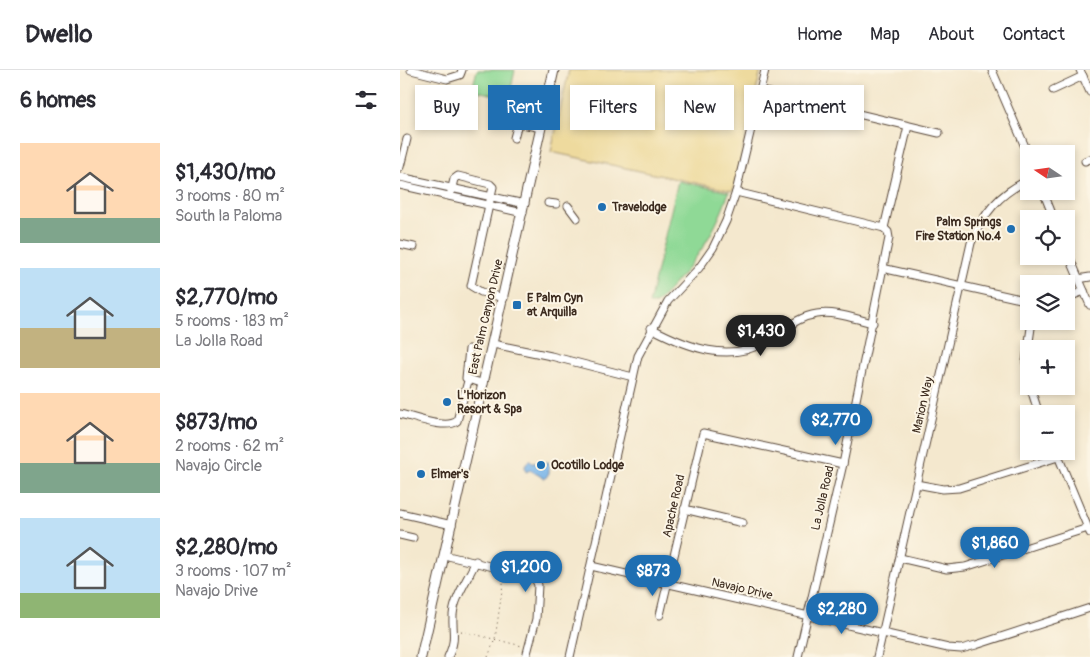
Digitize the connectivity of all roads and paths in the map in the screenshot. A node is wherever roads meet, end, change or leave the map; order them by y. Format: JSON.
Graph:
{"nodes":[{"id":1,"x":411,"y":70,"type":"edge"},
{"id":2,"x":462,"y":70,"type":"edge"},
{"id":3,"x":554,"y":70,"type":"edge"},
{"id":4,"x":766,"y":70,"type":"edge"},
{"id":5,"x":992,"y":70,"type":"edge"},
{"id":6,"x":1082,"y":73,"type":"edge"},
{"id":7,"x":551,"y":85,"type":"edge"},
{"id":8,"x":762,"y":85,"type":"edge"},
{"id":9,"x":1053,"y":90,"type":"dead end"},
{"id":10,"x":1090,"y":92,"type":"edge"},
{"id":11,"x":864,"y":116,"type":"edge"},
{"id":12,"x":908,"y":126,"type":"junction"},
{"id":13,"x":516,"y":130,"type":"edge"},
{"id":14,"x":542,"y":130,"type":"edge"},
{"id":15,"x":751,"y":130,"type":"edge"},
{"id":16,"x":939,"y":133,"type":"dead end"},
{"id":17,"x":514,"y":138,"type":"dead end"},
{"id":18,"x":407,"y":139,"type":"dead end"},
{"id":19,"x":1024,"y":145,"type":"edge"},
{"id":20,"x":400,"y":167,"type":"edge"},
{"id":21,"x":400,"y":177,"type":"edge"},
{"id":22,"x":400,"y":185,"type":"edge"},
{"id":23,"x":1020,"y":185,"type":"edge"},
{"id":24,"x":451,"y":192,"type":"junction"},
{"id":25,"x":736,"y":192,"type":"junction"},
{"id":26,"x":490,"y":201,"type":"junction"},
{"id":27,"x":548,"y":203,"type":"dead end"},
{"id":28,"x":556,"y":204,"type":"dead end"},
{"id":29,"x":568,"y":206,"type":"dead end"},
{"id":30,"x":524,"y":208,"type":"junction"},
{"id":31,"x":577,"y":218,"type":"dead end"},
{"id":32,"x":884,"y":228,"type":"junction"},
{"id":33,"x":400,"y":244,"type":"edge"},
{"id":34,"x":414,"y":247,"type":"dead end"},
{"id":35,"x":1072,"y":265,"type":"edge"},
{"id":36,"x":882,"y":268,"type":"junction"},
{"id":37,"x":1090,"y":277,"type":"edge"},
{"id":38,"x":1078,"y":279,"type":"junction"},
{"id":39,"x":962,"y":285,"type":"junction"},
{"id":40,"x":1084,"y":291,"type":"junction"},
{"id":41,"x":1075,"y":294,"type":"edge"},
{"id":42,"x":504,"y":298,"type":"junction"},
{"id":43,"x":1020,"y":298,"type":"edge"},
{"id":44,"x":1090,"y":305,"type":"edge"},
{"id":45,"x":873,"y":323,"type":"junction"},
{"id":46,"x":651,"y":328,"type":"junction"},
{"id":47,"x":493,"y":344,"type":"junction"},
{"id":48,"x":469,"y":349,"type":"dead end"},
{"id":49,"x":633,"y":377,"type":"junction"},
{"id":50,"x":468,"y":380,"type":"junction"},
{"id":51,"x":484,"y":384,"type":"junction"},
{"id":52,"x":400,"y":414,"type":"edge"},
{"id":53,"x":1040,"y":460,"type":"edge"},
{"id":54,"x":1059,"y":460,"type":"edge"},
{"id":55,"x":843,"y":464,"type":"junction"},
{"id":56,"x":916,"y":484,"type":"junction"},
{"id":57,"x":684,"y":509,"type":"junction"},
{"id":58,"x":400,"y":513,"type":"edge"},
{"id":59,"x":744,"y":523,"type":"dead end"},
{"id":60,"x":452,"y":525,"type":"junction"},
{"id":61,"x":1089,"y":531,"type":"edge"},
{"id":62,"x":400,"y":535,"type":"edge"},
{"id":63,"x":413,"y":538,"type":"dead end"},
{"id":64,"x":444,"y":555,"type":"junction"},
{"id":65,"x":900,"y":558,"type":"junction"},
{"id":66,"x":476,"y":561,"type":"junction"},
{"id":67,"x":591,"y":566,"type":"junction"},
{"id":68,"x":506,"y":570,"type":"junction"},
{"id":69,"x":667,"y":584,"type":"junction"},
{"id":70,"x":1090,"y":608,"type":"edge"},
{"id":71,"x":660,"y":615,"type":"dead end"},
{"id":72,"x":807,"y":616,"type":"junction"},
{"id":73,"x":455,"y":630,"type":"junction"},
{"id":74,"x":882,"y":633,"type":"junction"},
{"id":75,"x":495,"y":639,"type":"junction"},
{"id":76,"x":528,"y":647,"type":"junction"},
{"id":77,"x":421,"y":657,"type":"edge"},
{"id":78,"x":448,"y":657,"type":"edge"},
{"id":79,"x":488,"y":657,"type":"edge"},
{"id":80,"x":526,"y":657,"type":"edge"},
{"id":81,"x":570,"y":657,"type":"edge"},
{"id":82,"x":798,"y":657,"type":"edge"},
{"id":83,"x":877,"y":657,"type":"edge"}],
"edges":[{"from":1,"to":2,"type":"street"},
{"from":3,"to":7,"type":"main road","name":"East Palm Canyon Drive"},
{"from":4,"to":8,"type":"street"},
{"from":5,"to":19,"type":"street"},
{"from":6,"to":9,"type":"street"},
{"from":6,"to":10,"type":"street"},
{"from":11,"to":12,"type":"street"},
{"from":12,"to":16,"type":"street"},
{"from":12,"to":32,"type":"street","name":"La Jolla Road"},
{"from":13,"to":17,"type":"street"},
{"from":14,"to":30,"type":"main road","name":"East Palm Canyon Drive"},
{"from":15,"to":25,"type":"street"},
{"from":18,"to":20,"type":"street"},
{"from":21,"to":24,"type":"street"},
{"from":22,"to":24,"type":"street"},
{"from":23,"to":39,"type":"street","name":"Marion Way"},
{"from":24,"to":26,"type":"street"},
{"from":24,"to":26,"type":"street"},
{"from":25,"to":32,"type":"street"},
{"from":25,"to":46,"type":"street"},
{"from":26,"to":30,"type":"street"},
{"from":26,"to":42,"type":"street"},
{"from":27,"to":28,"type":"street"},
{"from":29,"to":31,"type":"street"},
{"from":30,"to":42,"type":"main road","name":"East Palm Canyon Drive"},
{"from":32,"to":36,"type":"street","name":"La Jolla Road"},
{"from":33,"to":34,"type":"street"},
{"from":35,"to":38,"type":"street"},
{"from":36,"to":39,"type":"street"},
{"from":36,"to":45,"type":"street","name":"La Jolla Road"},
{"from":37,"to":38,"type":"street"},
{"from":38,"to":40,"type":"street"},
{"from":39,"to":43,"type":"street"},
{"from":39,"to":56,"type":"street","name":"Marion Way"},
{"from":40,"to":41,"type":"street"},
{"from":40,"to":44,"type":"street"},
{"from":42,"to":47,"type":"main road","name":"East Palm Canyon Drive"},
{"from":45,"to":46,"type":"street"},
{"from":45,"to":55,"type":"street","name":"La Jolla Road"},
{"from":46,"to":49,"type":"street"},
{"from":47,"to":49,"type":"street"},
{"from":47,"to":51,"type":"main road","name":"East Palm Canyon Drive"},
{"from":48,"to":50,"type":"street"},
{"from":49,"to":67,"type":"street"},
{"from":50,"to":51,"type":"street"},
{"from":50,"to":52,"type":"street"},
{"from":51,"to":60,"type":"main road","name":"East Palm Canyon Drive"},
{"from":53,"to":56,"type":"street"},
{"from":54,"to":61,"type":"street"},
{"from":55,"to":57,"type":"street","name":"Apache Road"},
{"from":55,"to":72,"type":"street","name":"La Jolla Road"},
{"from":56,"to":65,"type":"street","name":"Marion Way"},
{"from":57,"to":59,"type":"street"},
{"from":57,"to":69,"type":"street","name":"Apache Road"},
{"from":58,"to":60,"type":"street"},
{"from":60,"to":64,"type":"main road","name":"East Palm Canyon Drive"},
{"from":61,"to":65,"type":"street"},
{"from":62,"to":63,"type":"street"},
{"from":64,"to":66,"type":"street"},
{"from":64,"to":77,"type":"main road","name":"East Palm Canyon Drive"},
{"from":65,"to":74,"type":"street","name":"Marion Way"},
{"from":66,"to":68,"type":"street"},
{"from":66,"to":73,"type":"street"},
{"from":67,"to":69,"type":"street","name":"Navajo Drive"},
{"from":67,"to":81,"type":"street"},
{"from":68,"to":75,"type":"path"},
{"from":68,"to":76,"type":"street"},
{"from":69,"to":71,"type":"street","name":"Apache Road"},
{"from":69,"to":72,"type":"street","name":"Navajo Drive"},
{"from":70,"to":74,"type":"street","name":"Navajo Drive"},
{"from":72,"to":74,"type":"street","name":"Navajo Drive"},
{"from":72,"to":82,"type":"street","name":"La Jolla Road"},
{"from":73,"to":75,"type":"path"},
{"from":73,"to":78,"type":"street"},
{"from":74,"to":83,"type":"street","name":"Marion Way"},
{"from":75,"to":76,"type":"path"},
{"from":75,"to":79,"type":"path"},
{"from":76,"to":80,"type":"street"}]}
